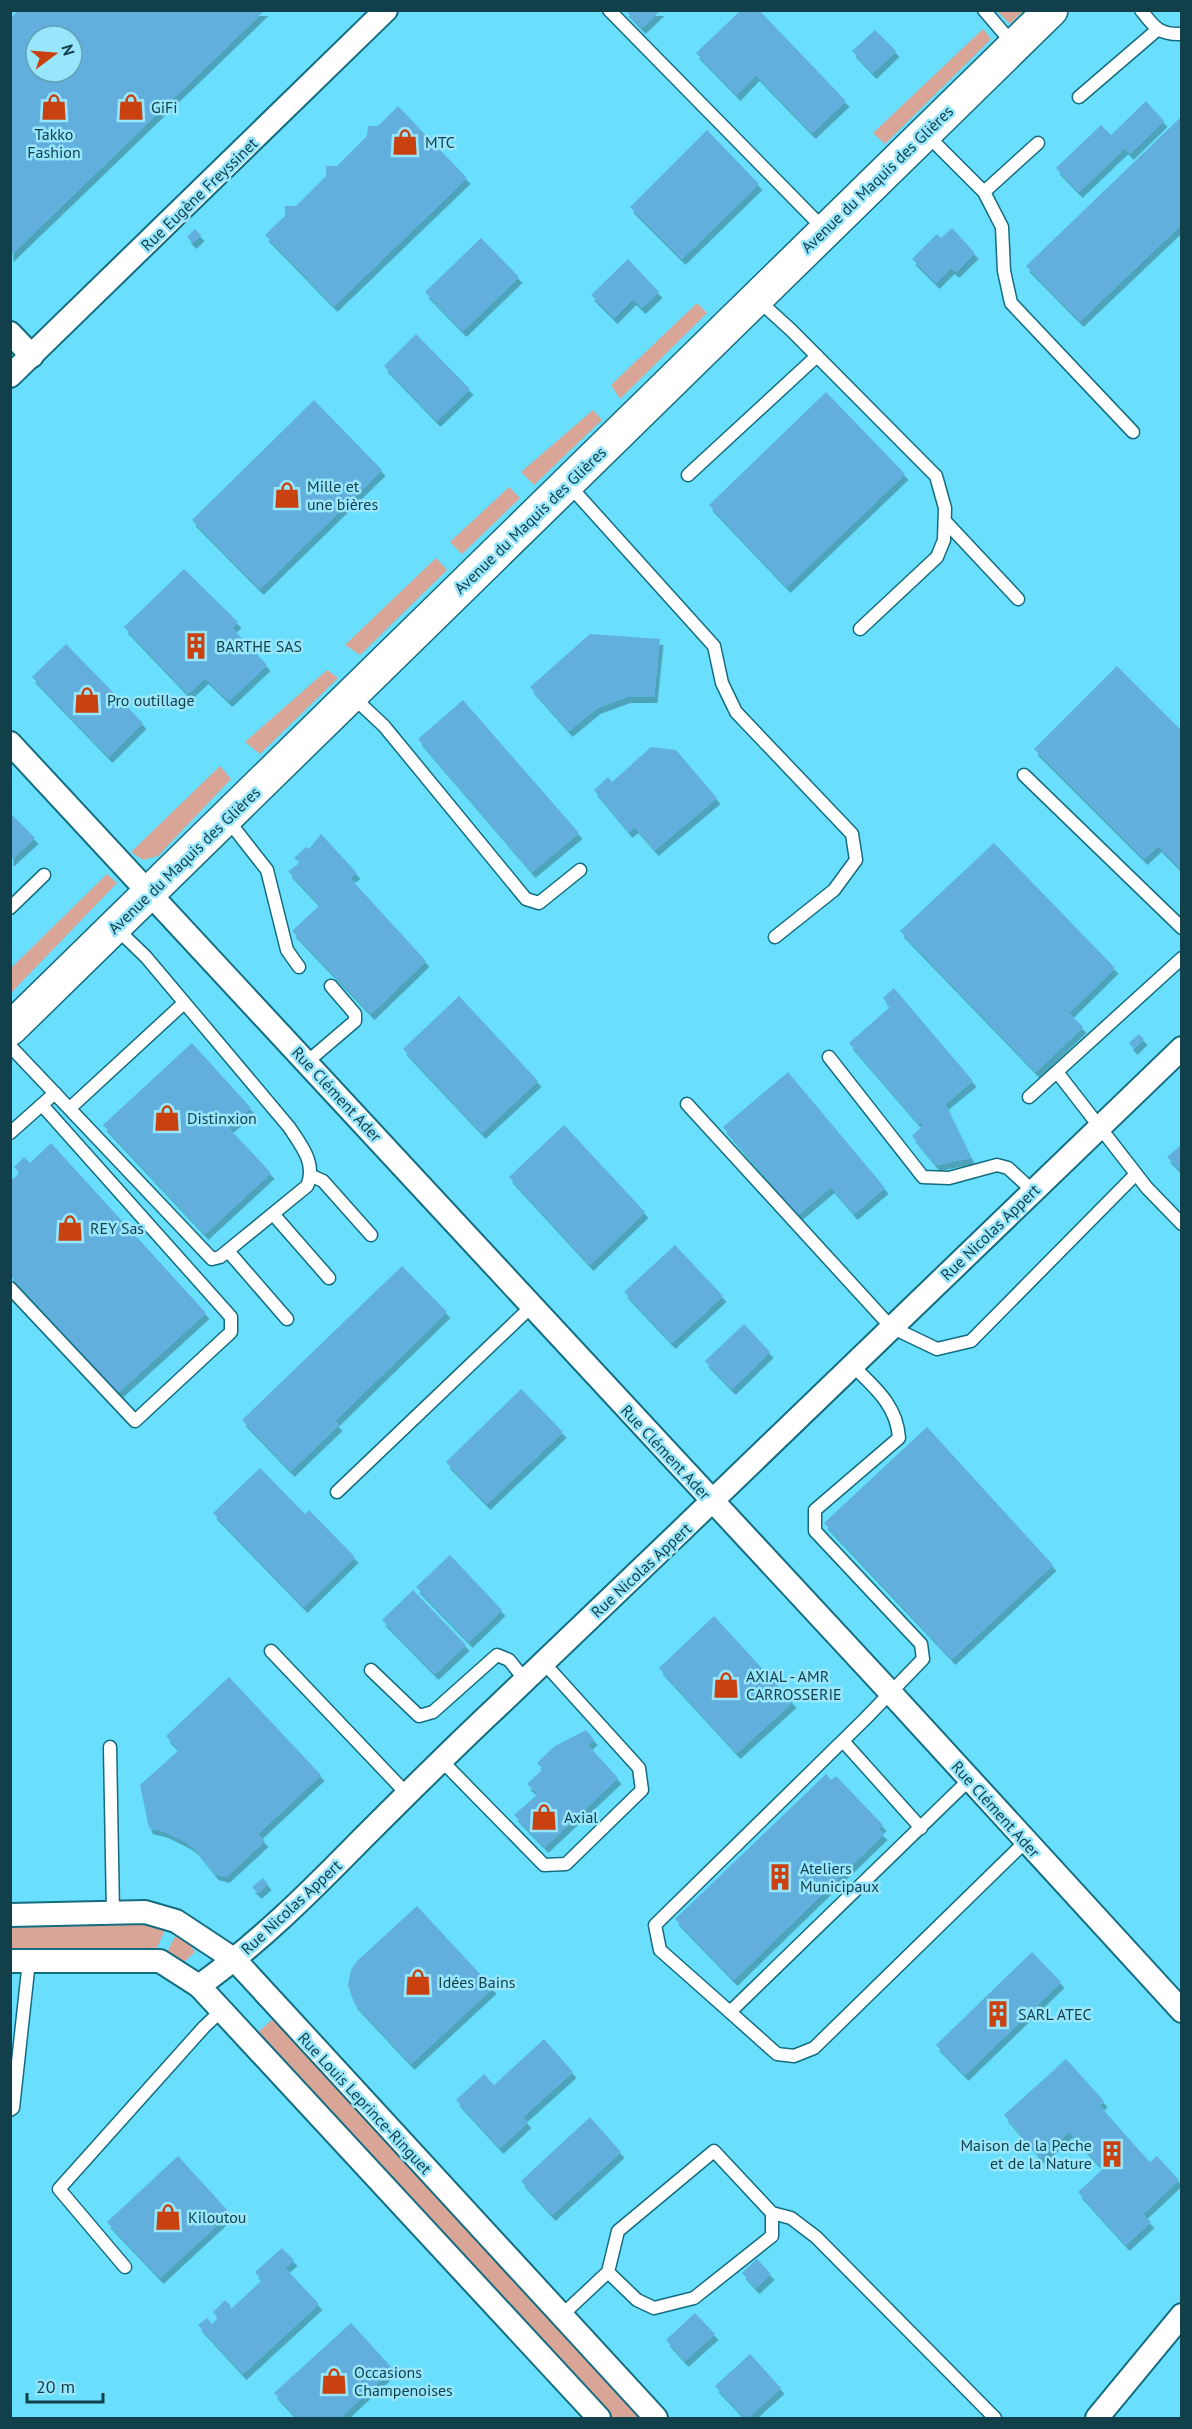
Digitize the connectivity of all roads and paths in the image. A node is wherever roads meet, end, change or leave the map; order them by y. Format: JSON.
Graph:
{"nodes":[{"id":1,"x":386,"y":10,"type":"edge"},
{"id":2,"x":609,"y":10,"type":"edge"},
{"id":3,"x":984,"y":10,"type":"edge"},
{"id":4,"x":1051,"y":10,"type":"edge"},
{"id":5,"x":1141,"y":10,"type":"edge"},
{"id":6,"x":1156,"y":30,"type":"junction"},
{"id":7,"x":1182,"y":34,"type":"edge"},
{"id":8,"x":1015,"y":45,"type":"junction"},
{"id":9,"x":1079,"y":97,"type":"dead end"},
{"id":10,"x":925,"y":133,"type":"junction"},
{"id":11,"x":1038,"y":143,"type":"dead end"},
{"id":12,"x":984,"y":192,"type":"junction"},
{"id":13,"x":825,"y":230,"type":"junction"},
{"id":14,"x":756,"y":298,"type":"junction"},
{"id":15,"x":10,"y":333,"type":"edge"},
{"id":16,"x":32,"y":356,"type":"junction"},
{"id":17,"x":817,"y":356,"type":"junction"},
{"id":18,"x":10,"y":376,"type":"edge"},
{"id":19,"x":1133,"y":432,"type":"dead end"},
{"id":20,"x":688,"y":475,"type":"dead end"},
{"id":21,"x":567,"y":483,"type":"junction"},
{"id":22,"x":945,"y":521,"type":"junction"},
{"id":23,"x":1018,"y":599,"type":"dead end"},
{"id":24,"x":860,"y":629,"type":"dead end"},
{"id":25,"x":351,"y":695,"type":"junction"},
{"id":26,"x":10,"y":743,"type":"edge"},
{"id":27,"x":1024,"y":775,"type":"dead end"},
{"id":28,"x":226,"y":819,"type":"junction"},
{"id":29,"x":580,"y":870,"type":"dead end"},
{"id":30,"x":44,"y":875,"type":"dead end"},
{"id":31,"x":150,"y":893,"type":"junction"},
{"id":32,"x":10,"y":908,"type":"edge"},
{"id":33,"x":115,"y":927,"type":"junction"},
{"id":34,"x":1182,"y":928,"type":"edge"},
{"id":35,"x":776,"y":937,"type":"dead end"},
{"id":36,"x":1182,"y":958,"type":"edge"},
{"id":37,"x":299,"y":967,"type":"dead end"},
{"id":38,"x":331,"y":986,"type":"dead end"},
{"id":39,"x":184,"y":1003,"type":"junction"},
{"id":40,"x":10,"y":1029,"type":"edge"},
{"id":41,"x":10,"y":1046,"type":"edge"},
{"id":42,"x":1182,"y":1048,"type":"edge"},
{"id":43,"x":829,"y":1057,"type":"dead end"},
{"id":44,"x":307,"y":1062,"type":"junction"},
{"id":45,"x":1057,"y":1072,"type":"junction"},
{"id":46,"x":55,"y":1093,"type":"junction"},
{"id":47,"x":1029,"y":1097,"type":"dead end"},
{"id":48,"x":687,"y":1104,"type":"dead end"},
{"id":49,"x":42,"y":1105,"type":"junction"},
{"id":50,"x":70,"y":1108,"type":"junction"},
{"id":51,"x":1099,"y":1128,"type":"junction"},
{"id":52,"x":10,"y":1133,"type":"edge"},
{"id":53,"x":1136,"y":1174,"type":"junction"},
{"id":54,"x":312,"y":1176,"type":"junction"},
{"id":55,"x":1032,"y":1191,"type":"junction"},
{"id":56,"x":273,"y":1214,"type":"junction"},
{"id":57,"x":1182,"y":1224,"type":"edge"},
{"id":58,"x":371,"y":1235,"type":"dead end"},
{"id":59,"x":228,"y":1251,"type":"junction"},
{"id":60,"x":329,"y":1278,"type":"dead end"},
{"id":61,"x":10,"y":1288,"type":"edge"},
{"id":62,"x":532,"y":1306,"type":"junction"},
{"id":63,"x":287,"y":1318,"type":"dead end"},
{"id":64,"x":891,"y":1327,"type":"junction"},
{"id":65,"x":852,"y":1365,"type":"junction"},
{"id":66,"x":336,"y":1491,"type":"dead end"},
{"id":67,"x":713,"y":1502,"type":"junction"},
{"id":68,"x":271,"y":1651,"type":"dead end"},
{"id":69,"x":544,"y":1663,"type":"junction"},
{"id":70,"x":371,"y":1670,"type":"dead end"},
{"id":71,"x":525,"y":1680,"type":"junction"},
{"id":72,"x":890,"y":1692,"type":"junction"},
{"id":73,"x":843,"y":1741,"type":"junction"},
{"id":74,"x":110,"y":1747,"type":"dead end"},
{"id":75,"x":441,"y":1760,"type":"junction"},
{"id":76,"x":970,"y":1779,"type":"junction"},
{"id":77,"x":407,"y":1794,"type":"junction"},
{"id":78,"x":921,"y":1828,"type":"junction"},
{"id":79,"x":1026,"y":1842,"type":"junction"},
{"id":80,"x":113,"y":1913,"type":"junction"},
{"id":81,"x":10,"y":1915,"type":"edge"},
{"id":82,"x":235,"y":1960,"type":"junction"},
{"id":83,"x":20,"y":1961,"type":"edge"},
{"id":84,"x":199,"y":1986,"type":"junction"},
{"id":85,"x":222,"y":2010,"type":"junction"},
{"id":86,"x":1182,"y":2011,"type":"edge"},
{"id":87,"x":730,"y":2012,"type":"junction"},
{"id":88,"x":10,"y":2110,"type":"edge"},
{"id":89,"x":772,"y":2213,"type":"junction"},
{"id":90,"x":125,"y":2267,"type":"dead end"},
{"id":91,"x":608,"y":2272,"type":"junction"},
{"id":92,"x":1182,"y":2315,"type":"edge"},
{"id":93,"x":561,"y":2316,"type":"junction"},
{"id":94,"x":600,"y":2418,"type":"edge"},
{"id":95,"x":656,"y":2418,"type":"edge"},
{"id":96,"x":995,"y":2418,"type":"edge"},
{"id":97,"x":1097,"y":2418,"type":"edge"}],
"edges":[{"from":1,"to":16,"type":"street","name":"Rue Eugène Freyssinet"},
{"from":2,"to":13,"type":"lane"},
{"from":3,"to":8,"type":"lane"},
{"from":4,"to":8,"type":"main road","name":"Avenue du Maquis des Glières"},
{"from":5,"to":6,"type":"lane"},
{"from":6,"to":7,"type":"lane"},
{"from":6,"to":9,"type":"lane"},
{"from":8,"to":10,"type":"main road","name":"Avenue du Maquis des Glières"},
{"from":10,"to":12,"type":"lane"},
{"from":10,"to":13,"type":"main road","name":"Avenue du Maquis des Glières"},
{"from":11,"to":12,"type":"lane"},
{"from":12,"to":19,"type":"lane"},
{"from":13,"to":14,"type":"main road","name":"Avenue du Maquis des Glières"},
{"from":14,"to":17,"type":"lane"},
{"from":14,"to":21,"type":"main road","name":"Avenue du Maquis des Glières"},
{"from":15,"to":16,"type":"street"},
{"from":16,"to":18,"type":"street","name":"Rue Eugène Freyssinet"},
{"from":17,"to":20,"type":"lane"},
{"from":17,"to":22,"type":"lane"},
{"from":21,"to":25,"type":"main road","name":"Avenue du Maquis des Glières"},
{"from":21,"to":35,"type":"lane"},
{"from":22,"to":23,"type":"lane"},
{"from":22,"to":24,"type":"lane"},
{"from":25,"to":28,"type":"main road","name":"Avenue du Maquis des Glières"},
{"from":25,"to":29,"type":"lane"},
{"from":26,"to":31,"type":"street"},
{"from":27,"to":34,"type":"lane"},
{"from":28,"to":31,"type":"main road","name":"Avenue du Maquis des Glières"},
{"from":28,"to":37,"type":"lane"},
{"from":30,"to":32,"type":"lane"},
{"from":31,"to":33,"type":"main road","name":"Avenue du Maquis des Glières"},
{"from":31,"to":44,"type":"street","name":"Rue Clément Ader"},
{"from":33,"to":39,"type":"lane"},
{"from":33,"to":40,"type":"main road","name":"Avenue du Maquis des Glières"},
{"from":36,"to":45,"type":"lane"},
{"from":38,"to":44,"type":"lane"},
{"from":39,"to":50,"type":"lane"},
{"from":39,"to":54,"type":"lane"},
{"from":41,"to":46,"type":"lane"},
{"from":42,"to":51,"type":"street","name":"Rue Nicolas Appert"},
{"from":43,"to":55,"type":"lane"},
{"from":44,"to":62,"type":"street","name":"Rue Clément Ader"},
{"from":45,"to":47,"type":"lane"},
{"from":45,"to":51,"type":"lane"},
{"from":46,"to":49,"type":"lane"},
{"from":46,"to":50,"type":"lane"},
{"from":48,"to":64,"type":"lane"},
{"from":49,"to":52,"type":"lane"},
{"from":49,"to":61,"type":"lane"},
{"from":50,"to":59,"type":"lane"},
{"from":51,"to":53,"type":"lane"},
{"from":51,"to":55,"type":"street","name":"Rue Nicolas Appert"},
{"from":53,"to":57,"type":"lane"},
{"from":53,"to":64,"type":"lane"},
{"from":54,"to":56,"type":"lane"},
{"from":54,"to":58,"type":"lane"},
{"from":55,"to":64,"type":"street","name":"Rue Nicolas Appert"},
{"from":56,"to":59,"type":"lane"},
{"from":56,"to":60,"type":"lane"},
{"from":59,"to":63,"type":"lane"},
{"from":62,"to":66,"type":"lane"},
{"from":62,"to":67,"type":"street","name":"Rue Clément Ader"},
{"from":64,"to":65,"type":"street","name":"Rue Nicolas Appert"},
{"from":65,"to":67,"type":"street","name":"Rue Nicolas Appert"},
{"from":65,"to":72,"type":"lane"},
{"from":67,"to":69,"type":"street","name":"Rue Nicolas Appert"},
{"from":67,"to":72,"type":"street","name":"Rue Clément Ader"},
{"from":68,"to":77,"type":"lane"},
{"from":69,"to":71,"type":"street","name":"Rue Nicolas Appert"},
{"from":69,"to":75,"type":"lane"},
{"from":70,"to":71,"type":"lane"},
{"from":71,"to":75,"type":"street","name":"Rue Nicolas Appert"},
{"from":72,"to":73,"type":"lane"},
{"from":72,"to":76,"type":"street","name":"Rue Clément Ader"},
{"from":73,"to":78,"type":"lane"},
{"from":73,"to":87,"type":"lane"},
{"from":74,"to":80,"type":"lane"},
{"from":75,"to":77,"type":"street","name":"Rue Nicolas Appert"},
{"from":76,"to":78,"type":"lane"},
{"from":76,"to":79,"type":"street","name":"Rue Clément Ader"},
{"from":77,"to":82,"type":"street","name":"Rue Nicolas Appert"},
{"from":78,"to":87,"type":"lane"},
{"from":79,"to":86,"type":"street","name":"Rue Clément Ader"},
{"from":79,"to":87,"type":"lane"},
{"from":80,"to":81,"type":"street","name":"Rue Louis Leprince-Ringuet"},
{"from":80,"to":82,"type":"street","name":"Rue Louis Leprince-Ringuet"},
{"from":82,"to":84,"type":"street","name":"Rue Nicolas Appert"},
{"from":82,"to":93,"type":"street","name":"Rue Louis Leprince-Ringuet"},
{"from":83,"to":84,"type":"street"},
{"from":83,"to":88,"type":"lane"},
{"from":84,"to":85,"type":"street"},
{"from":85,"to":90,"type":"lane"},
{"from":85,"to":94,"type":"street"},
{"from":89,"to":91,"type":"lane"},
{"from":89,"to":91,"type":"lane"},
{"from":89,"to":96,"type":"lane"},
{"from":91,"to":93,"type":"lane"},
{"from":92,"to":97,"type":"street"},
{"from":93,"to":95,"type":"street","name":"Rue Louis Leprince-Ringuet"}]}
